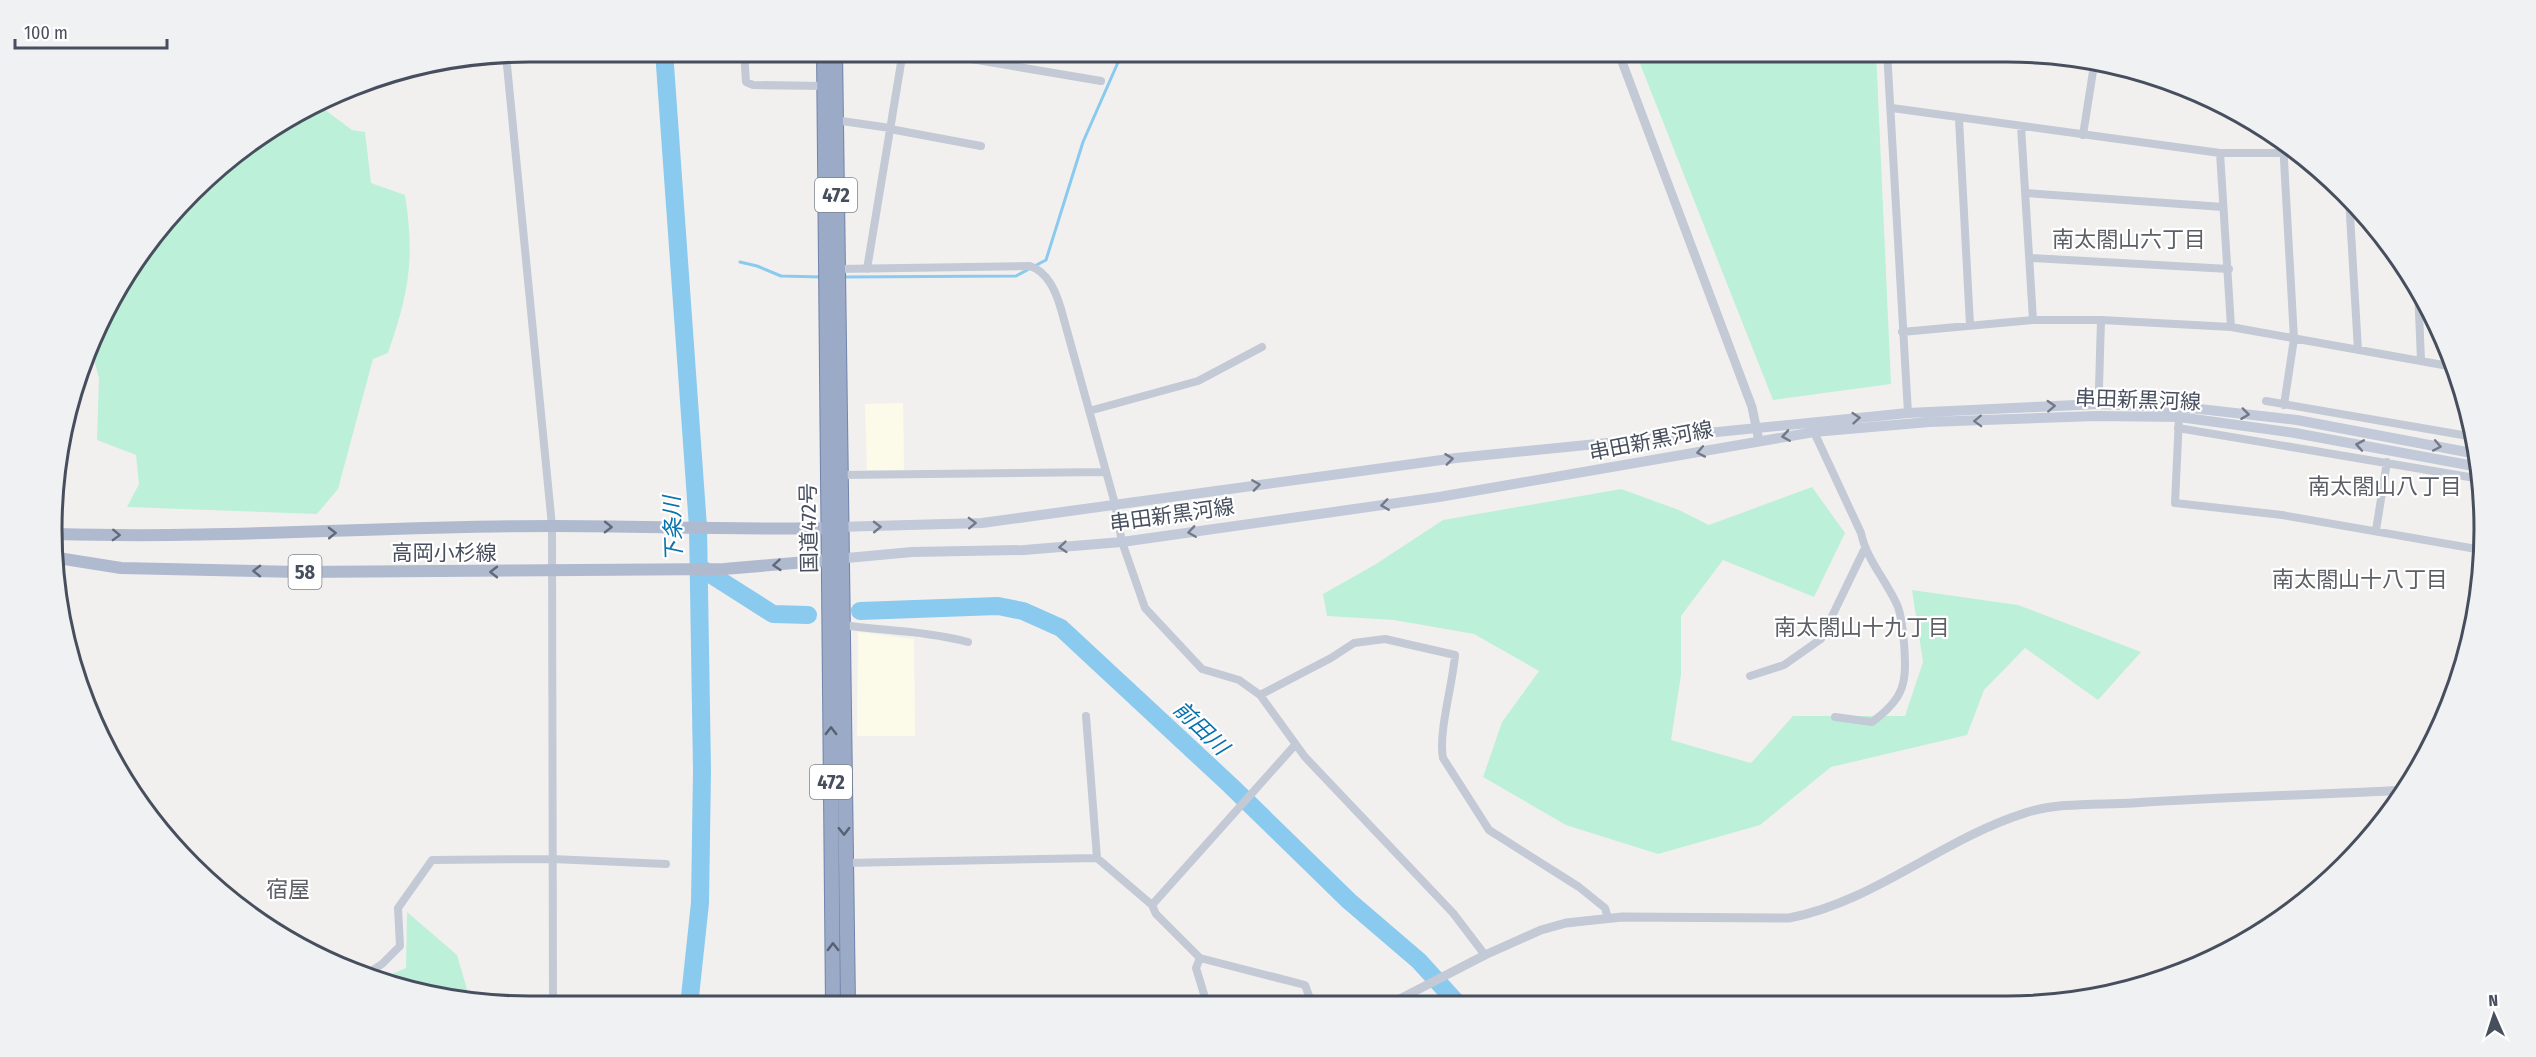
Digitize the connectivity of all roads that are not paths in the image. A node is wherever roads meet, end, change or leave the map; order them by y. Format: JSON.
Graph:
{"nodes":[{"id":1,"x":507,"y":62,"type":"edge"},
{"id":2,"x":745,"y":62,"type":"edge"},
{"id":3,"x":824,"y":62,"type":"edge"},
{"id":4,"x":835,"y":62,"type":"edge"},
{"id":5,"x":901,"y":62,"type":"edge"},
{"id":6,"x":989,"y":62,"type":"edge"},
{"id":7,"x":1622,"y":62,"type":"edge"},
{"id":8,"x":1888,"y":62,"type":"edge"},
{"id":9,"x":2093,"y":69,"type":"edge"},
{"id":10,"x":1101,"y":81,"type":"dead end"},
{"id":11,"x":825,"y":86,"type":"junction"},
{"id":12,"x":1892,"y":108,"type":"junction"},
{"id":13,"x":1959,"y":119,"type":"junction"},
{"id":14,"x":835,"y":120,"type":"junction"},
{"id":15,"x":2021,"y":126,"type":"junction"},
{"id":16,"x":890,"y":128,"type":"junction"},
{"id":17,"x":2083,"y":135,"type":"junction"},
{"id":18,"x":981,"y":146,"type":"dead end"},
{"id":19,"x":2220,"y":153,"type":"junction"},
{"id":20,"x":2283,"y":153,"type":"joint"},
{"id":21,"x":2026,"y":192,"type":"junction"},
{"id":22,"x":2223,"y":207,"type":"junction"},
{"id":23,"x":2350,"y":211,"type":"edge"},
{"id":24,"x":2030,"y":258,"type":"junction"},
{"id":25,"x":832,"y":269,"type":"junction"},
{"id":26,"x":867,"y":269,"type":"junction"},
{"id":27,"x":2229,"y":269,"type":"junction"},
{"id":28,"x":2420,"y":309,"type":"edge"},
{"id":29,"x":2034,"y":320,"type":"junction"},
{"id":30,"x":2101,"y":320,"type":"junction"},
{"id":31,"x":1970,"y":326,"type":"junction"},
{"id":32,"x":2231,"y":327,"type":"junction"},
{"id":33,"x":1902,"y":332,"type":"junction"},
{"id":34,"x":2294,"y":339,"type":"junction"},
{"id":35,"x":1262,"y":347,"type":"dead end"},
{"id":36,"x":2358,"y":350,"type":"junction"},
{"id":37,"x":2421,"y":360,"type":"junction"},
{"id":38,"x":2445,"y":365,"type":"edge"},
{"id":39,"x":2099,"y":387,"type":"dead end"},
{"id":40,"x":2266,"y":401,"type":"dead end"},
{"id":41,"x":2284,"y":405,"type":"junction"},
{"id":42,"x":1089,"y":411,"type":"junction"},
{"id":43,"x":1908,"y":413,"type":"junction"},
{"id":44,"x":2179,"y":423,"type":"junction"},
{"id":45,"x":1756,"y":429,"type":"junction"},
{"id":46,"x":1814,"y":432,"type":"junction"},
{"id":47,"x":2466,"y":436,"type":"edge"},
{"id":48,"x":1759,"y":441,"type":"junction"},
{"id":49,"x":2468,"y":452,"type":"edge"},
{"id":50,"x":2387,"y":462,"type":"junction"},
{"id":51,"x":2471,"y":465,"type":"edge"},
{"id":52,"x":1105,"y":472,"type":"junction"},
{"id":53,"x":840,"y":475,"type":"junction"},
{"id":54,"x":2472,"y":477,"type":"edge"},
{"id":55,"x":1115,"y":504,"type":"junction"},
{"id":56,"x":552,"y":526,"type":"junction"},
{"id":57,"x":835,"y":527,"type":"junction"},
{"id":58,"x":2376,"y":530,"type":"junction"},
{"id":59,"x":62,"y":534,"type":"edge"},
{"id":60,"x":1122,"y":542,"type":"junction"},
{"id":61,"x":2474,"y":548,"type":"edge"},
{"id":62,"x":1864,"y":550,"type":"junction"},
{"id":63,"x":62,"y":559,"type":"edge"},
{"id":64,"x":836,"y":559,"type":"junction"},
{"id":65,"x":553,"y":572,"type":"junction"},
{"id":66,"x":842,"y":625,"type":"junction"},
{"id":67,"x":968,"y":642,"type":"dead end"},
{"id":68,"x":1750,"y":676,"type":"dead end"},
{"id":69,"x":1260,"y":694,"type":"junction"},
{"id":70,"x":1086,"y":716,"type":"dead end"},
{"id":71,"x":1835,"y":717,"type":"dead end"},
{"id":72,"x":1295,"y":745,"type":"junction"},
{"id":73,"x":2394,"y":791,"type":"edge"},
{"id":74,"x":1096,"y":858,"type":"junction"},
{"id":75,"x":552,"y":859,"type":"junction"},
{"id":76,"x":844,"y":863,"type":"junction"},
{"id":77,"x":666,"y":864,"type":"dead end"},
{"id":78,"x":1152,"y":905,"type":"junction"},
{"id":79,"x":1608,"y":918,"type":"junction"},
{"id":80,"x":1485,"y":954,"type":"junction"},
{"id":81,"x":1200,"y":958,"type":"junction"},
{"id":82,"x":373,"y":969,"type":"edge"},
{"id":83,"x":553,"y":996,"type":"edge"},
{"id":84,"x":833,"y":996,"type":"edge"},
{"id":85,"x":848,"y":996,"type":"edge"},
{"id":86,"x":1205,"y":996,"type":"edge"},
{"id":87,"x":1309,"y":996,"type":"edge"},
{"id":88,"x":1408,"y":996,"type":"edge"}],
"edges":[{"from":1,"to":56,"type":"street"},
{"from":2,"to":11,"type":"street"},
{"from":3,"to":11,"type":"highway","name":"国道472号","number":"472"},
{"from":4,"to":14,"type":"highway","name":"国道472号","number":"472"},
{"from":5,"to":16,"type":"street"},
{"from":6,"to":10,"type":"street"},
{"from":7,"to":45,"type":"street"},
{"from":8,"to":12,"type":"street"},
{"from":9,"to":17,"type":"street"},
{"from":11,"to":25,"type":"highway","name":"国道472号","number":"472"},
{"from":12,"to":13,"type":"street"},
{"from":12,"to":33,"type":"street"},
{"from":13,"to":15,"type":"street"},
{"from":13,"to":31,"type":"street"},
{"from":14,"to":16,"type":"street"},
{"from":14,"to":25,"type":"highway","name":"国道472号","number":"472"},
{"from":15,"to":17,"type":"street"},
{"from":15,"to":21,"type":"street"},
{"from":16,"to":18,"type":"street"},
{"from":16,"to":26,"type":"street"},
{"from":17,"to":19,"type":"street"},
{"from":19,"to":20,"type":"street"},
{"from":19,"to":22,"type":"street"},
{"from":20,"to":34,"type":"street"},
{"from":21,"to":22,"type":"street"},
{"from":21,"to":24,"type":"street"},
{"from":22,"to":27,"type":"street"},
{"from":23,"to":36,"type":"street"},
{"from":24,"to":27,"type":"street"},
{"from":24,"to":29,"type":"street"},
{"from":25,"to":26,"type":"street"},
{"from":25,"to":53,"type":"highway","name":"国道472号","number":"472"},
{"from":25,"to":57,"type":"highway","name":"国道472号","number":"472"},
{"from":26,"to":42,"type":"street"},
{"from":27,"to":32,"type":"street"},
{"from":28,"to":37,"type":"street"},
{"from":29,"to":30,"type":"street"},
{"from":29,"to":31,"type":"street"},
{"from":30,"to":32,"type":"street"},
{"from":30,"to":39,"type":"street"},
{"from":31,"to":33,"type":"street"},
{"from":32,"to":34,"type":"street"},
{"from":33,"to":43,"type":"street"},
{"from":34,"to":36,"type":"street"},
{"from":34,"to":41,"type":"street"},
{"from":35,"to":42,"type":"street"},
{"from":36,"to":37,"type":"street"},
{"from":37,"to":38,"type":"street"},
{"from":40,"to":41,"type":"street"},
{"from":41,"to":47,"type":"street"},
{"from":42,"to":52,"type":"street"},
{"from":45,"to":43,"type":"main road","name":"串田新黒河線","one_way":true},
{"from":43,"to":49,"type":"main road","name":"串田新黒河線","one_way":true},
{"from":44,"to":46,"type":"main road","name":"串田新黒河線","one_way":true},
{"from":44,"to":50,"type":"street"},
{"from":51,"to":44,"type":"main road","name":"串田新黒河線","one_way":true},
{"from":44,"to":58,"type":"street"},
{"from":45,"to":48,"type":"street"},
{"from":55,"to":45,"type":"main road","name":"串田新黒河線","one_way":true},
{"from":46,"to":48,"type":"main road","name":"串田新黒河線","one_way":true},
{"from":46,"to":62,"type":"street"},
{"from":48,"to":60,"type":"main road","name":"串田新黒河線","one_way":true},
{"from":50,"to":54,"type":"street"},
{"from":50,"to":58,"type":"street"},
{"from":52,"to":53,"type":"street"},
{"from":52,"to":55,"type":"street"},
{"from":53,"to":57,"type":"highway","name":"国道472号","number":"472"},
{"from":57,"to":55,"type":"main road","name":"串田新黒河線","one_way":true},
{"from":55,"to":60,"type":"street"},
{"from":56,"to":57,"type":"main road","name":"高岡小杉線","number":"58","one_way":true},
{"from":59,"to":56,"type":"main road","name":"高岡小杉線","number":"58","one_way":true},
{"from":56,"to":65,"type":"street"},
{"from":57,"to":64,"type":"highway","name":"国道472号","number":"472"},
{"from":58,"to":61,"type":"street"},
{"from":60,"to":64,"type":"main road","name":"串田新黒河線","one_way":true},
{"from":60,"to":69,"type":"street"},
{"from":62,"to":68,"type":"street"},
{"from":62,"to":71,"type":"street"},
{"from":65,"to":63,"type":"main road","name":"高岡小杉線","number":"58","one_way":true},
{"from":64,"to":65,"type":"main road","name":"高岡小杉線","number":"58","one_way":true},
{"from":64,"to":66,"type":"highway","name":"国道472号","number":"472"},
{"from":84,"to":64,"type":"highway","name":"国道472号","number":"472","one_way":true},
{"from":65,"to":75,"type":"street"},
{"from":66,"to":67,"type":"street"},
{"from":66,"to":76,"type":"highway","name":"国道472号","number":"472","one_way":true},
{"from":69,"to":72,"type":"street"},
{"from":69,"to":79,"type":"street"},
{"from":70,"to":74,"type":"street"},
{"from":72,"to":78,"type":"street"},
{"from":72,"to":80,"type":"street"},
{"from":73,"to":79,"type":"street"},
{"from":74,"to":76,"type":"street"},
{"from":74,"to":78,"type":"street"},
{"from":75,"to":77,"type":"street"},
{"from":75,"to":82,"type":"street"},
{"from":75,"to":83,"type":"street"},
{"from":76,"to":85,"type":"highway","name":"国道472号","number":"472"},
{"from":78,"to":81,"type":"street"},
{"from":79,"to":80,"type":"street"},
{"from":80,"to":88,"type":"street"},
{"from":81,"to":86,"type":"street"},
{"from":81,"to":87,"type":"street"}]}
